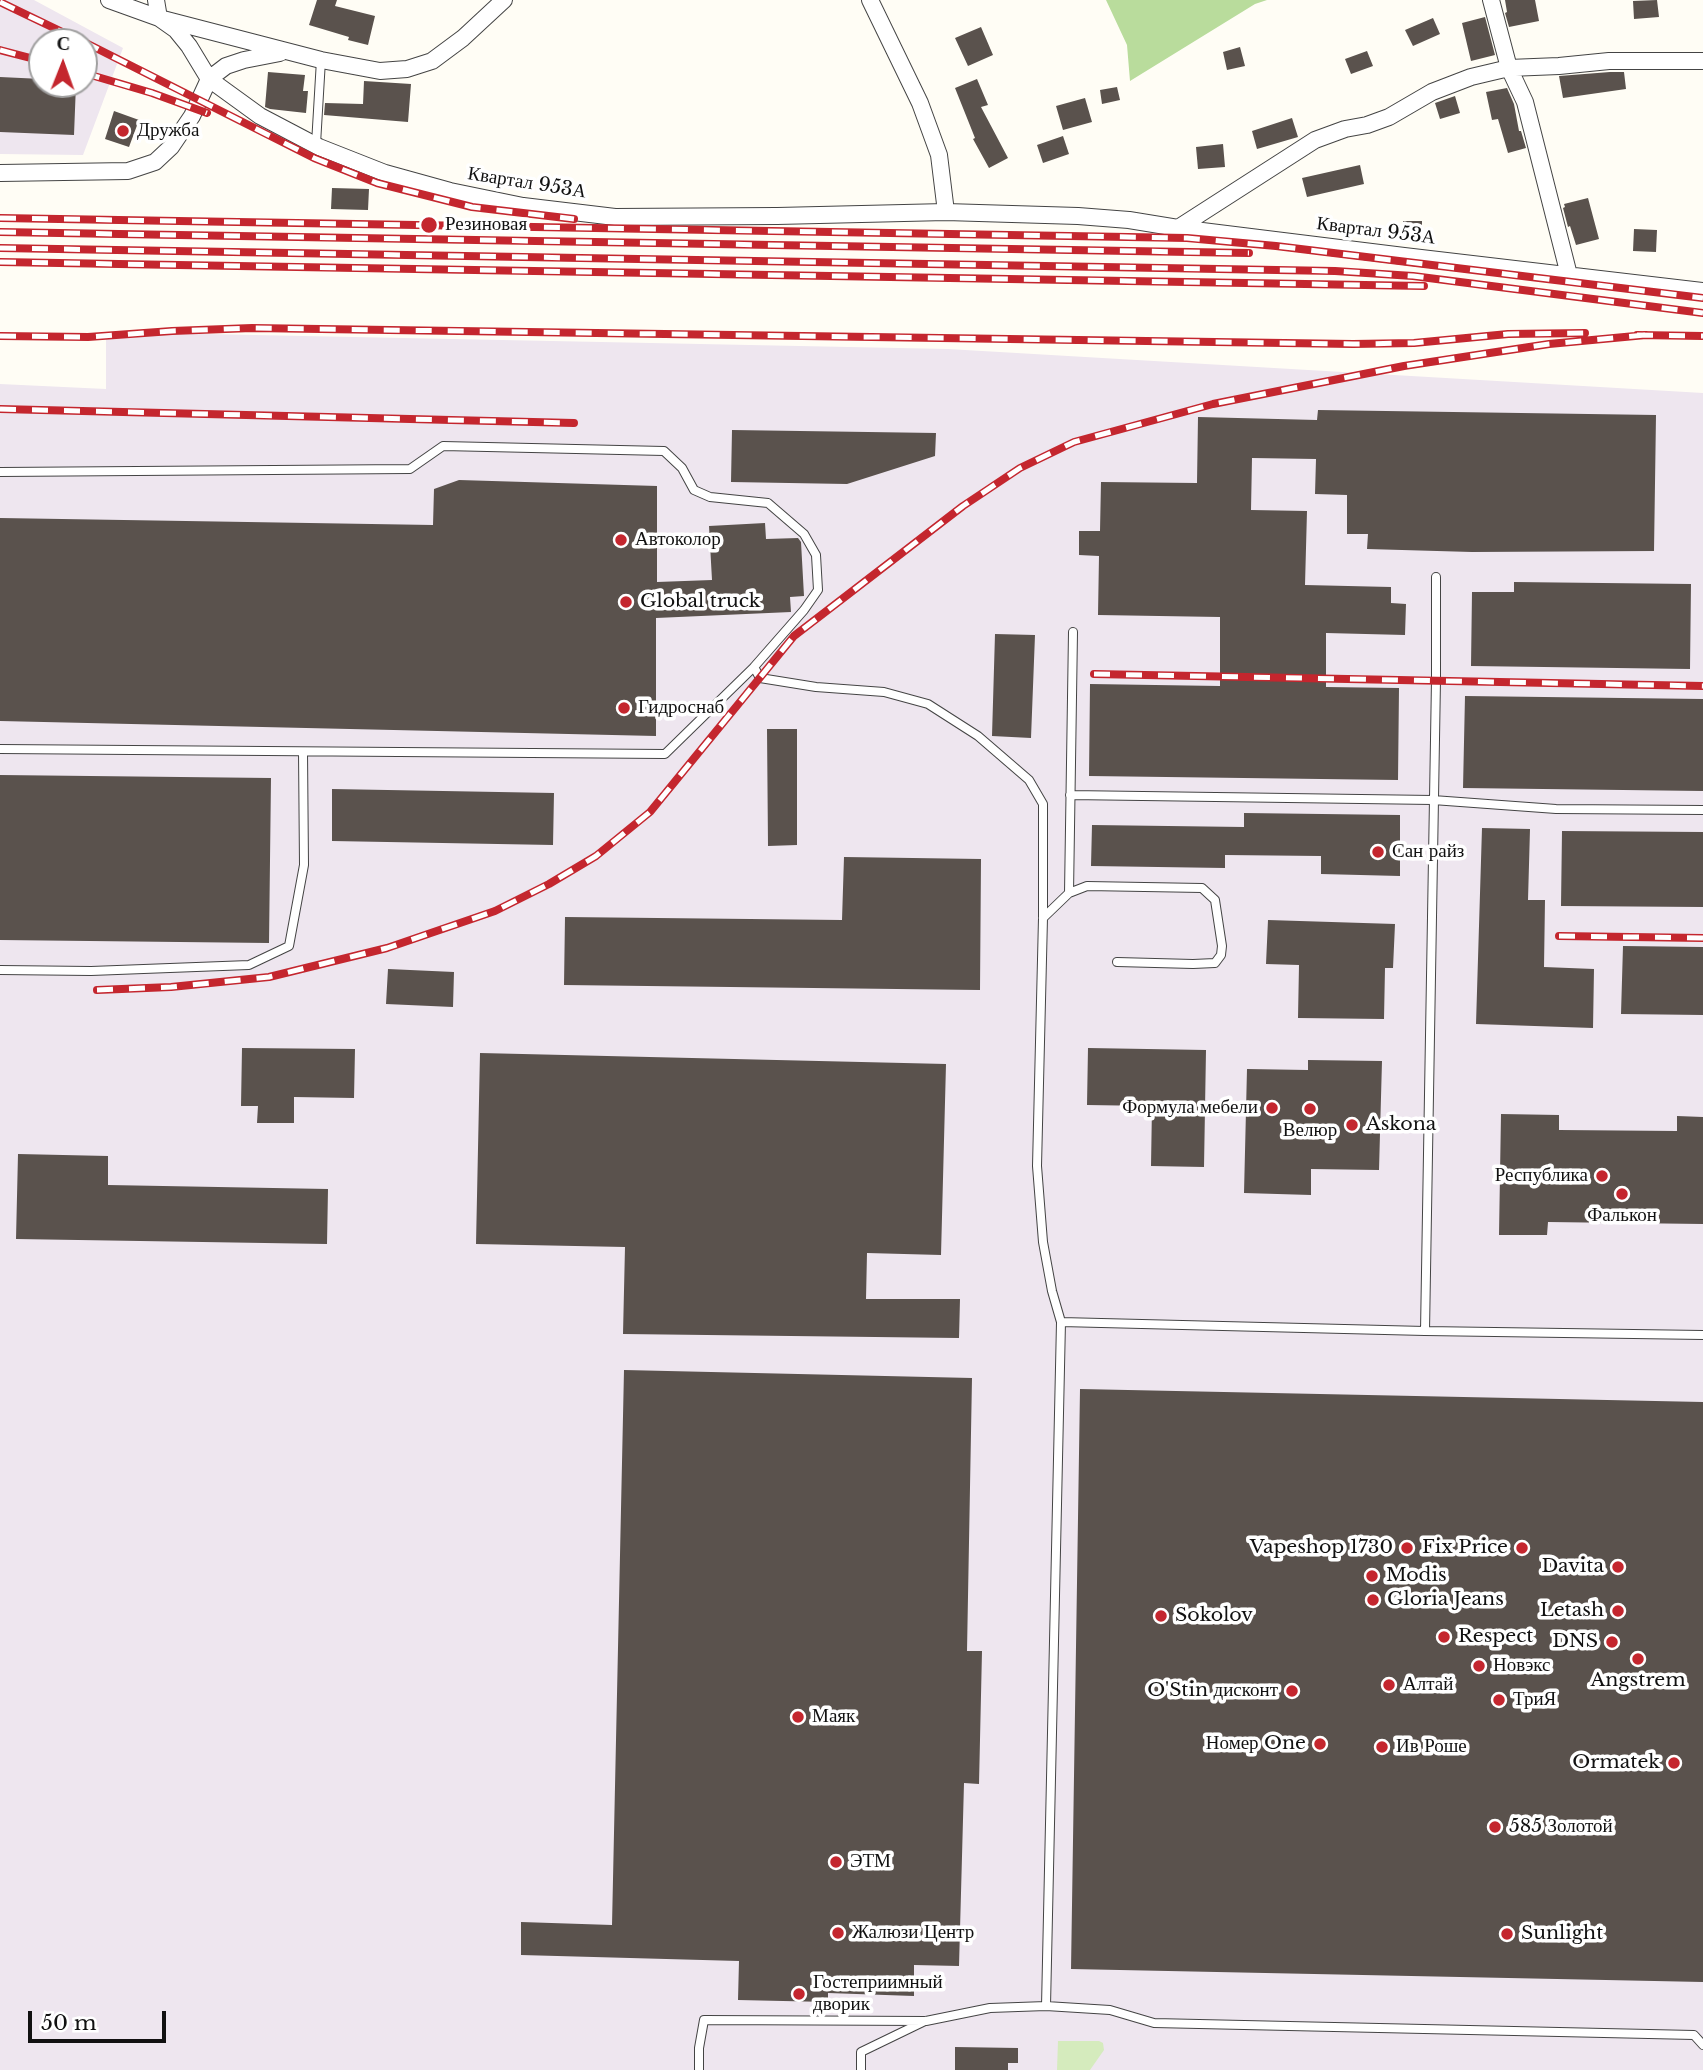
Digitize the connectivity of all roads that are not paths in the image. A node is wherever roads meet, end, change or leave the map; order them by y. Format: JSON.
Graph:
{"nodes":[{"id":1,"x":109,"y":0,"type":"edge"},
{"id":2,"x":156,"y":0,"type":"edge"},
{"id":3,"x":504,"y":0,"type":"edge"},
{"id":4,"x":870,"y":0,"type":"edge"},
{"id":5,"x":1491,"y":0,"type":"edge"},
{"id":6,"x":159,"y":18,"type":"junction"},
{"id":7,"x":287,"y":52,"type":"junction"},
{"id":8,"x":321,"y":60,"type":"junction"},
{"id":9,"x":1703,"y":61,"type":"edge"},
{"id":10,"x":1510,"y":68,"type":"junction"},
{"id":11,"x":209,"y":79,"type":"junction"},
{"id":12,"x":316,"y":145,"type":"junction"},
{"id":13,"x":0,"y":173,"type":"edge"},
{"id":14,"x":946,"y":212,"type":"junction"},
{"id":15,"x":1178,"y":228,"type":"junction"},
{"id":16,"x":1569,"y":275,"type":"junction"},
{"id":17,"x":1703,"y":291,"type":"edge"},
{"id":18,"x":0,"y":472,"type":"edge"},
{"id":19,"x":1436,"y":577,"type":"dead end"},
{"id":20,"x":1073,"y":632,"type":"dead end"},
{"id":21,"x":754,"y":667,"type":"junction"},
{"id":22,"x":0,"y":750,"type":"edge"},
{"id":23,"x":303,"y":752,"type":"junction"},
{"id":24,"x":1070,"y":795,"type":"junction"},
{"id":25,"x":1433,"y":800,"type":"junction"},
{"id":26,"x":1703,"y":810,"type":"edge"},
{"id":27,"x":1069,"y":893,"type":"junction"},
{"id":28,"x":1043,"y":918,"type":"junction"},
{"id":29,"x":1117,"y":962,"type":"dead end"},
{"id":30,"x":0,"y":970,"type":"edge"},
{"id":31,"x":1061,"y":1322,"type":"junction"},
{"id":32,"x":1425,"y":1331,"type":"junction"},
{"id":33,"x":1703,"y":1335,"type":"edge"},
{"id":34,"x":1046,"y":2006,"type":"junction"},
{"id":35,"x":926,"y":2021,"type":"junction"},
{"id":36,"x":1703,"y":2045,"type":"edge"},
{"id":37,"x":699,"y":2070,"type":"edge"},
{"id":38,"x":861,"y":2070,"type":"edge"}],
"edges":[{"from":1,"to":6,"type":"street","name":"Квартал 953А"},
{"from":2,"to":6,"type":"street"},
{"from":3,"to":8,"type":"street","name":"Квартал 953А"},
{"from":4,"to":14,"type":"street"},
{"from":5,"to":10,"type":"street"},
{"from":6,"to":7,"type":"street","name":"Квартал 953А"},
{"from":6,"to":11,"type":"street","name":"Квартал 953А"},
{"from":7,"to":8,"type":"street","name":"Квартал 953А"},
{"from":7,"to":11,"type":"street"},
{"from":8,"to":12,"type":"lane"},
{"from":9,"to":10,"type":"street"},
{"from":10,"to":15,"type":"street"},
{"from":10,"to":16,"type":"street"},
{"from":11,"to":12,"type":"street","name":"Квартал 953А"},
{"from":11,"to":13,"type":"street"},
{"from":12,"to":14,"type":"street","name":"Квартал 953А"},
{"from":14,"to":15,"type":"street","name":"Квартал 953А"},
{"from":15,"to":16,"type":"street","name":"Квартал 953А"},
{"from":16,"to":17,"type":"street","name":"Квартал 953А"},
{"from":18,"to":21,"type":"lane"},
{"from":19,"to":25,"type":"lane"},
{"from":20,"to":24,"type":"lane"},
{"from":21,"to":23,"type":"lane"},
{"from":21,"to":28,"type":"lane"},
{"from":22,"to":23,"type":"lane"},
{"from":23,"to":30,"type":"lane"},
{"from":24,"to":25,"type":"lane"},
{"from":24,"to":27,"type":"lane"},
{"from":25,"to":26,"type":"lane"},
{"from":25,"to":32,"type":"lane"},
{"from":27,"to":28,"type":"lane"},
{"from":27,"to":29,"type":"lane"},
{"from":28,"to":31,"type":"lane"},
{"from":31,"to":32,"type":"lane"},
{"from":31,"to":34,"type":"lane"},
{"from":32,"to":33,"type":"lane"},
{"from":34,"to":35,"type":"lane"},
{"from":34,"to":36,"type":"lane"},
{"from":35,"to":37,"type":"lane"},
{"from":35,"to":38,"type":"lane"}]}
